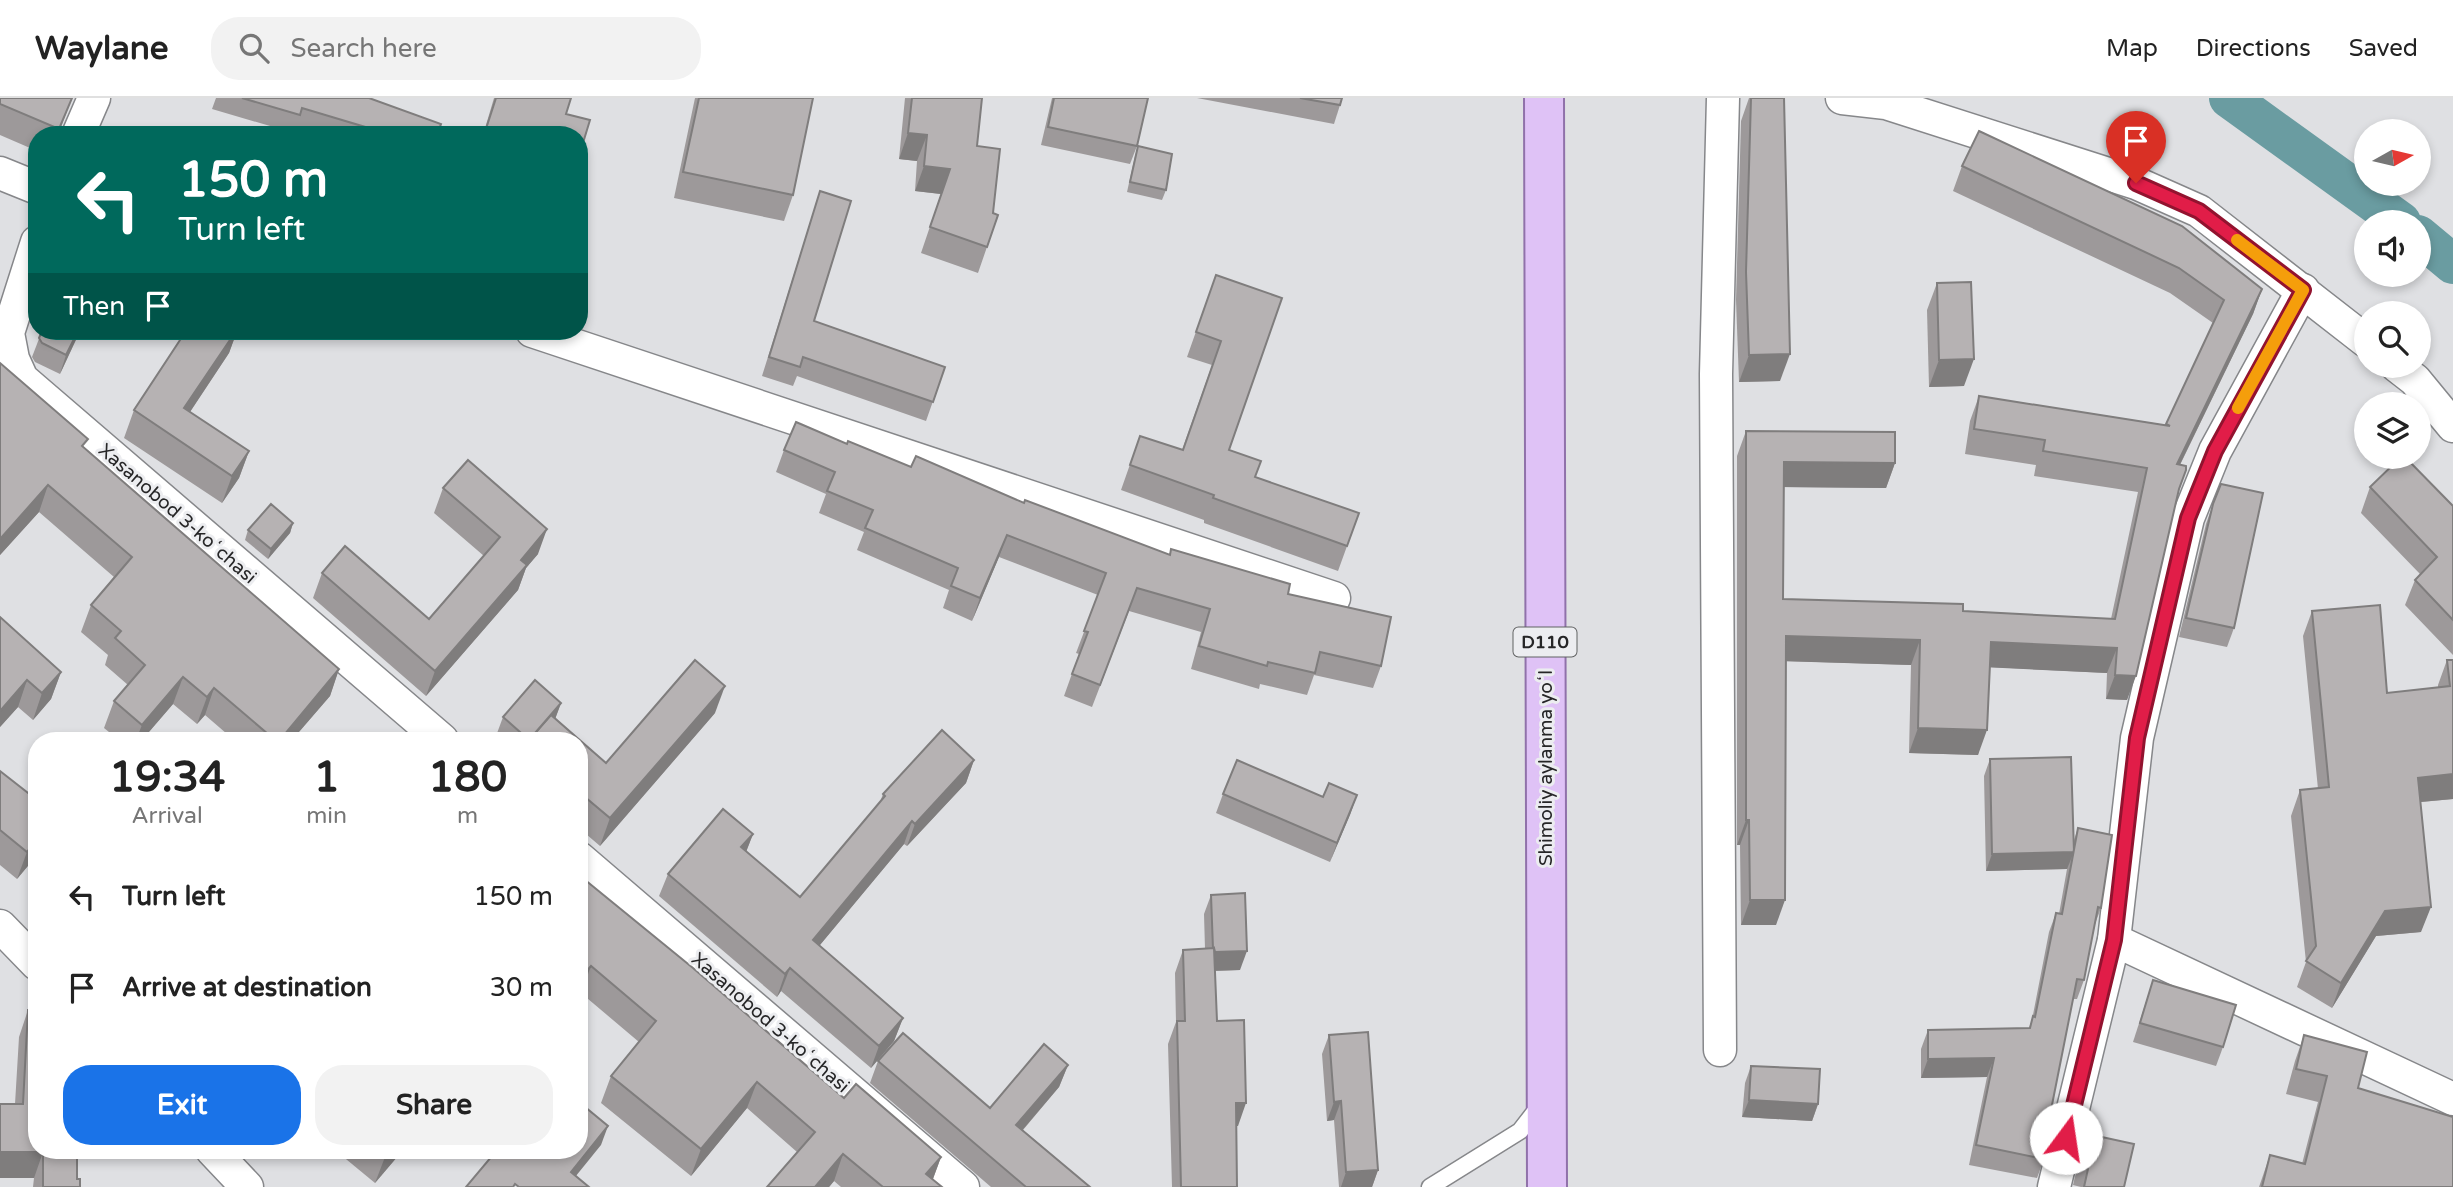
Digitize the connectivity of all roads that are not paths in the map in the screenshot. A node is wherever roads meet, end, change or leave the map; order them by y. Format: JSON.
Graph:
{"nodes":[{"id":1,"x":94,"y":98,"type":"edge"},
{"id":2,"x":1544,"y":98,"type":"edge"},
{"id":3,"x":1723,"y":98,"type":"edge"},
{"id":4,"x":1842,"y":98,"type":"edge"},
{"id":5,"x":82,"y":126,"type":"edge"},
{"id":6,"x":0,"y":173,"type":"edge"},
{"id":7,"x":28,"y":184,"type":"edge"},
{"id":8,"x":28,"y":270,"type":"edge"},
{"id":9,"x":2303,"y":290,"type":"junction"},
{"id":10,"x":2354,"y":331,"type":"edge"},
{"id":11,"x":559,"y":340,"type":"edge"},
{"id":12,"x":2412,"y":378,"type":"edge"},
{"id":13,"x":2453,"y":426,"type":"edge"},
{"id":14,"x":1334,"y":598,"type":"dead end"},
{"id":15,"x":433,"y":732,"type":"edge"},
{"id":16,"x":588,"y":866,"type":"edge"},
{"id":17,"x":0,"y":926,"type":"edge"},
{"id":18,"x":2114,"y":940,"type":"junction"},
{"id":19,"x":28,"y":955,"type":"edge"},
{"id":20,"x":1720,"y":1051,"type":"dead end"},
{"id":21,"x":1546,"y":1097,"type":"junction"},
{"id":22,"x":2453,"y":1099,"type":"edge"},
{"id":23,"x":221,"y":1159,"type":"edge"},
{"id":24,"x":247,"y":1187,"type":"edge"},
{"id":25,"x":962,"y":1187,"type":"edge"},
{"id":26,"x":1430,"y":1187,"type":"edge"},
{"id":27,"x":1546,"y":1187,"type":"edge"},
{"id":28,"x":2054,"y":1187,"type":"edge"}],
"edges":[{"from":1,"to":5,"type":"street"},
{"from":2,"to":21,"type":"main road","name":"Shimoliy aylanma yoʻl","number":"D110"},
{"from":3,"to":20,"type":"street"},
{"from":4,"to":9,"type":"street"},
{"from":6,"to":7,"type":"street"},
{"from":8,"to":15,"type":"street","name":"Xasanobod 3-koʻchasi"},
{"from":9,"to":10,"type":"street"},
{"from":9,"to":18,"type":"street"},
{"from":11,"to":14,"type":"street"},
{"from":12,"to":13,"type":"street"},
{"from":16,"to":25,"type":"street","name":"Xasanobod 3-koʻchasi"},
{"from":17,"to":19,"type":"street"},
{"from":18,"to":22,"type":"street"},
{"from":18,"to":28,"type":"street"},
{"from":21,"to":26,"type":"lane"},
{"from":21,"to":27,"type":"main road","name":"Shimoliy aylanma yoʻl","number":"D110"},
{"from":23,"to":24,"type":"street"}]}
